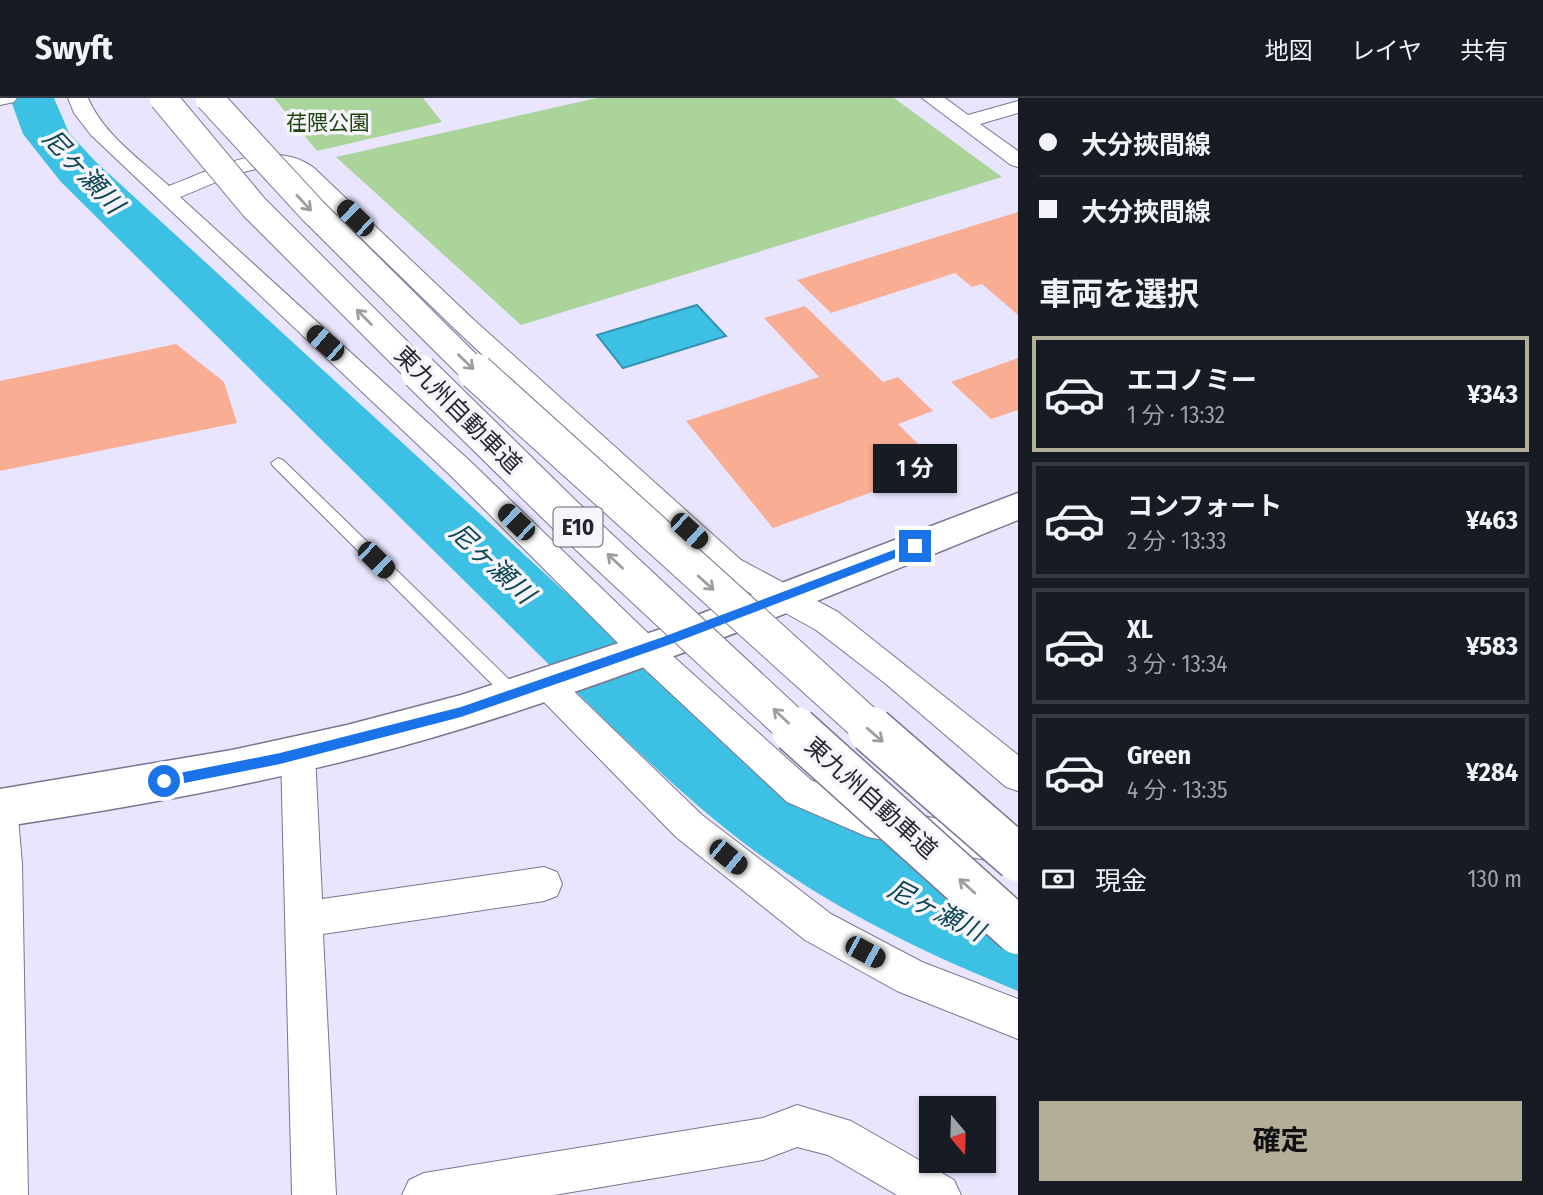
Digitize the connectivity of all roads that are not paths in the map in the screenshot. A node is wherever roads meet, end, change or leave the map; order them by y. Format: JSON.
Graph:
{"nodes":[{"id":1,"x":7,"y":98,"type":"edge"},
{"id":2,"x":78,"y":98,"type":"edge"},
{"id":3,"x":163,"y":98,"type":"edge"},
{"id":4,"x":209,"y":98,"type":"edge"},
{"id":5,"x":932,"y":98,"type":"edge"},
{"id":6,"x":0,"y":99,"type":"edge"},
{"id":7,"x":1018,"y":107,"type":"edge"},
{"id":8,"x":965,"y":122,"type":"junction"},
{"id":9,"x":1018,"y":161,"type":"edge"},
{"id":10,"x":166,"y":195,"type":"junction"},
{"id":11,"x":278,"y":463,"type":"dead end"},
{"id":12,"x":1018,"y":506,"type":"edge"},
{"id":13,"x":787,"y":597,"type":"junction"},
{"id":14,"x":644,"y":649,"type":"junction"},
{"id":15,"x":530,"y":689,"type":"junction"},
{"id":16,"x":298,"y":754,"type":"junction"},
{"id":17,"x":1018,"y":776,"type":"edge"},
{"id":18,"x":0,"y":807,"type":"edge"},
{"id":19,"x":1018,"y":850,"type":"edge"},
{"id":20,"x":1018,"y":858,"type":"edge"},
{"id":21,"x":544,"y":884,"type":"dead end"},
{"id":22,"x":304,"y":919,"type":"junction"},
{"id":23,"x":1018,"y":932,"type":"edge"},
{"id":24,"x":1018,"y":1019,"type":"edge"},
{"id":25,"x":6,"y":1195,"type":"edge"},
{"id":26,"x":314,"y":1195,"type":"edge"},
{"id":27,"x":424,"y":1195,"type":"edge"},
{"id":28,"x":939,"y":1195,"type":"edge"}],
"edges":[{"from":1,"to":6,"type":"street"},
{"from":2,"to":10,"type":"street"},
{"from":23,"to":3,"type":"main road","name":"東九州自動車道","number":"E10","one_way":true,"bridge":true},
{"from":4,"to":20,"type":"main road","name":"東九州自動車道","number":"E10","one_way":true,"bridge":true},
{"from":5,"to":8,"type":"street"},
{"from":7,"to":8,"type":"street"},
{"from":8,"to":9,"type":"street"},
{"from":10,"to":13,"type":"street"},
{"from":10,"to":14,"type":"street"},
{"from":11,"to":15,"type":"lane"},
{"from":12,"to":13,"type":"main road"},
{"from":13,"to":14,"type":"main road"},
{"from":13,"to":17,"type":"street"},
{"from":14,"to":15,"type":"main road"},
{"from":14,"to":19,"type":"street"},
{"from":15,"to":16,"type":"main road"},
{"from":15,"to":24,"type":"street"},
{"from":16,"to":18,"type":"main road"},
{"from":16,"to":22,"type":"street"},
{"from":18,"to":25,"type":"street"},
{"from":21,"to":22,"type":"street"},
{"from":22,"to":26,"type":"street"},
{"from":27,"to":28,"type":"street"}]}
